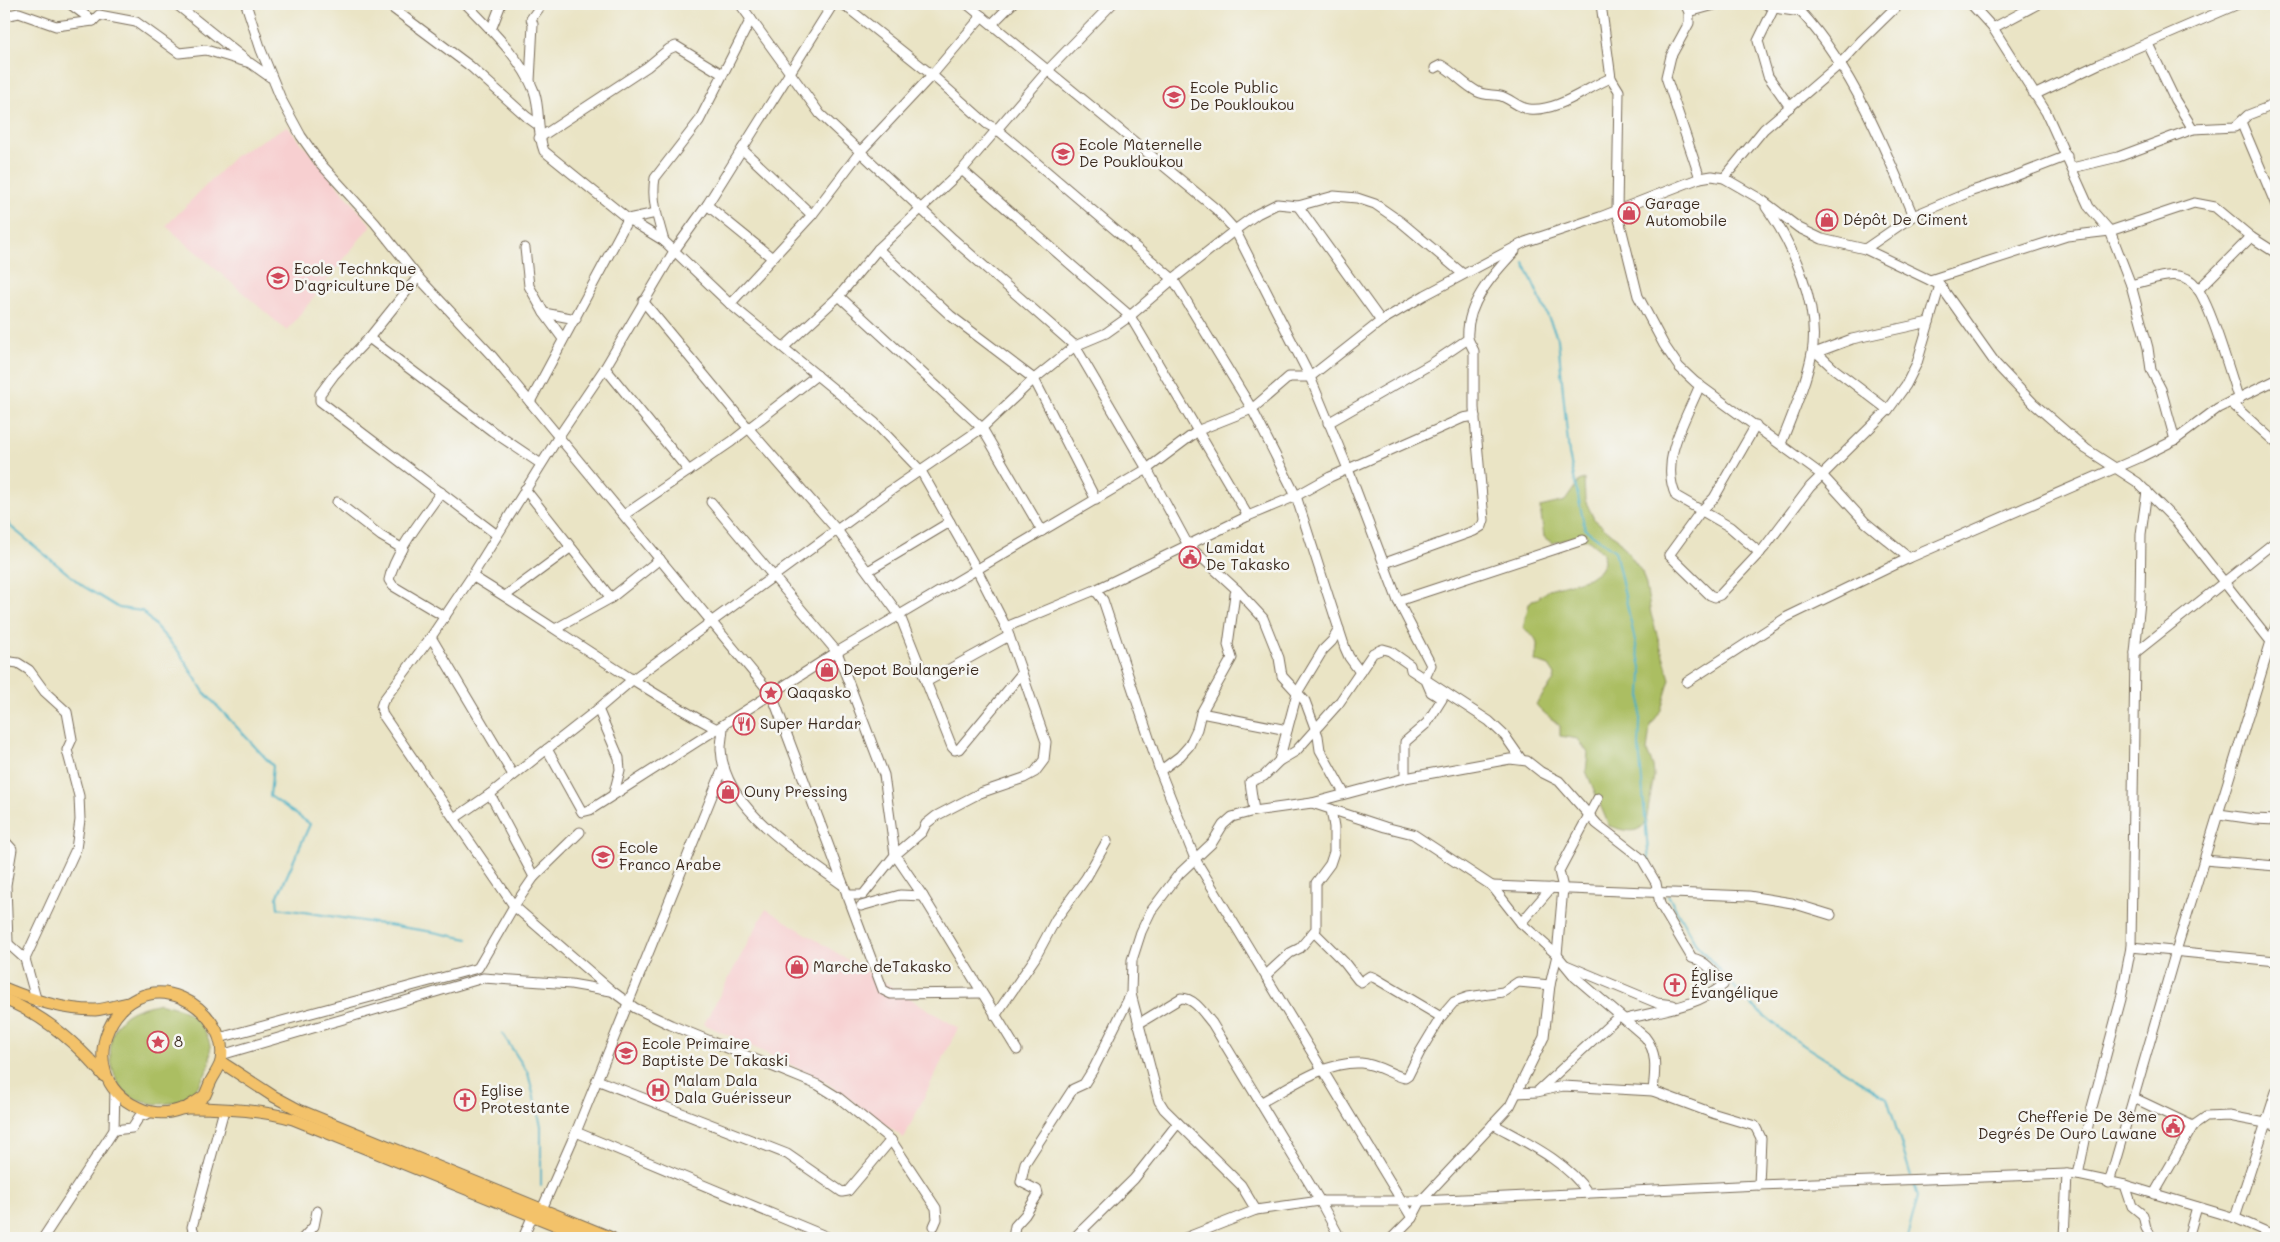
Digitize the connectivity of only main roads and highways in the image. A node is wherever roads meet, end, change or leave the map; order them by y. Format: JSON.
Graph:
{"nodes":[{"id":1,"x":4,"y":988,"type":"edge"},
{"id":2,"x":4,"y":999,"type":"edge"},
{"id":3,"x":130,"y":1003,"type":"junction"},
{"id":4,"x":221,"y":1058,"type":"junction"},
{"id":5,"x":113,"y":1088,"type":"junction"},
{"id":6,"x":186,"y":1108,"type":"junction"},
{"id":7,"x":537,"y":1212,"type":"junction"},
{"id":8,"x":588,"y":1238,"type":"edge"},
{"id":9,"x":612,"y":1238,"type":"edge"}],
"edges":[{"from":1,"to":3,"type":"main road"},
{"from":2,"to":5,"type":"main road"},
{"from":3,"to":4,"type":"main road"},
{"from":3,"to":5,"type":"main road"},
{"from":4,"to":6,"type":"main road"},
{"from":4,"to":7,"type":"main road"},
{"from":5,"to":6,"type":"main road"},
{"from":6,"to":7,"type":"main road"},
{"from":7,"to":8,"type":"main road"},
{"from":7,"to":9,"type":"main road"}]}
